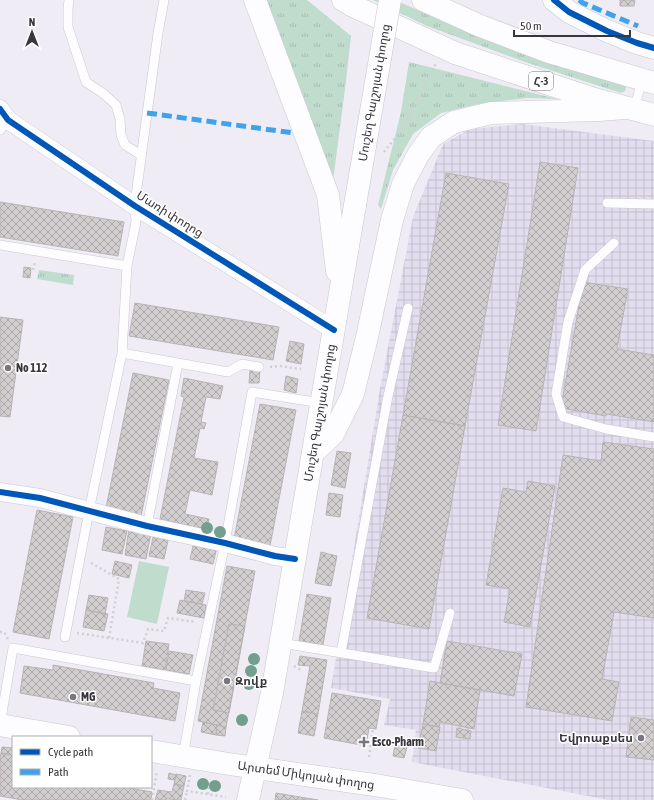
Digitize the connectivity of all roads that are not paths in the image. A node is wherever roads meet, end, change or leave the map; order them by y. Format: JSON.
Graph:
{"nodes":[{"id":1,"x":69,"y":0,"type":"edge"},
{"id":2,"x":164,"y":0,"type":"edge"},
{"id":3,"x":256,"y":0,"type":"edge"},
{"id":4,"x":343,"y":0,"type":"edge"},
{"id":5,"x":390,"y":0,"type":"edge"},
{"id":6,"x":423,"y":0,"type":"edge"},
{"id":7,"x":554,"y":0,"type":"edge"},
{"id":8,"x":654,"y":48,"type":"edge"},
{"id":9,"x":648,"y":82,"type":"edge"},
{"id":10,"x":638,"y":111,"type":"edge"},
{"id":11,"x":3,"y":120,"type":"edge"},
{"id":12,"x":141,"y":155,"type":"junction"},
{"id":13,"x":607,"y":203,"type":"dead end"},
{"id":14,"x":654,"y":204,"type":"edge"},
{"id":15,"x":135,"y":206,"type":"junction"},
{"id":16,"x":614,"y":242,"type":"dead end"},
{"id":17,"x":0,"y":245,"type":"edge"},
{"id":18,"x":127,"y":266,"type":"junction"},
{"id":19,"x":340,"y":294,"type":"junction"},
{"id":20,"x":408,"y":308,"type":"dead end"},
{"id":21,"x":334,"y":330,"type":"junction"},
{"id":22,"x":122,"y":353,"type":"junction"},
{"id":23,"x":178,"y":363,"type":"junction"},
{"id":24,"x":259,"y":367,"type":"dead end"},
{"id":25,"x":321,"y":403,"type":"junction"},
{"id":26,"x":654,"y":437,"type":"edge"},
{"id":27,"x":313,"y":453,"type":"junction"},
{"id":28,"x":0,"y":492,"type":"edge"},
{"id":29,"x":89,"y":511,"type":"junction"},
{"id":30,"x":147,"y":526,"type":"junction"},
{"id":31,"x":225,"y":543,"type":"junction"},
{"id":32,"x":295,"y":559,"type":"junction"},
{"id":33,"x":450,"y":613,"type":"dead end"},
{"id":34,"x":65,"y":637,"type":"road end"},
{"id":35,"x":280,"y":643,"type":"junction"},
{"id":36,"x":342,"y":653,"type":"junction"},
{"id":37,"x":196,"y":681,"type":"junction"},
{"id":38,"x":0,"y":725,"type":"edge"},
{"id":39,"x":63,"y":736,"type":"edge"},
{"id":40,"x":154,"y":760,"type":"edge"},
{"id":41,"x":187,"y":765,"type":"junction"},
{"id":42,"x":255,"y":768,"type":"junction"},
{"id":43,"x":248,"y":800,"type":"edge"},
{"id":44,"x":462,"y":800,"type":"edge"}],
"edges":[{"from":1,"to":12,"type":"lane"},
{"from":2,"to":12,"type":"lane"},
{"from":3,"to":19,"type":"main road"},
{"from":4,"to":10,"type":"main road","number":"Հ-3"},
{"from":5,"to":19,"type":"main road","name":"Մուշեղ Գալշոյան փողոց","bridge":true},
{"from":6,"to":9,"type":"main road"},
{"from":7,"to":8,"type":"main road"},
{"from":9,"to":10,"type":"lane"},
{"from":10,"to":27,"type":"main road"},
{"from":11,"to":15,"type":"street","name":"Մառի փողոց"},
{"from":12,"to":15,"type":"lane"},
{"from":13,"to":14,"type":"lane"},
{"from":15,"to":18,"type":"lane"},
{"from":15,"to":21,"type":"street","name":"Մառի փողոց"},
{"from":16,"to":26,"type":"lane"},
{"from":17,"to":18,"type":"lane"},
{"from":18,"to":22,"type":"lane"},
{"from":19,"to":21,"type":"main road","name":"Մուշեղ Գալշոյան փողոց"},
{"from":20,"to":36,"type":"lane"},
{"from":21,"to":25,"type":"main road","name":"Մուշեղ Գալշոյան փողոց"},
{"from":22,"to":23,"type":"lane"},
{"from":22,"to":29,"type":"lane"},
{"from":23,"to":24,"type":"lane"},
{"from":23,"to":30,"type":"lane"},
{"from":25,"to":27,"type":"main road","name":"Մուշեղ Գալշոյան փողոց"},
{"from":25,"to":31,"type":"lane"},
{"from":27,"to":32,"type":"main road","name":"Մուշեղ Գալշոյան փողոց"},
{"from":28,"to":29,"type":"street"},
{"from":29,"to":30,"type":"street"},
{"from":29,"to":34,"type":"lane"},
{"from":30,"to":31,"type":"street"},
{"from":31,"to":32,"type":"street"},
{"from":31,"to":37,"type":"lane"},
{"from":32,"to":35,"type":"main road","name":"Մուշեղ Գալշոյան փողոց"},
{"from":33,"to":36,"type":"lane"},
{"from":35,"to":36,"type":"lane"},
{"from":35,"to":42,"type":"main road","name":"Մուշեղ Գալշոյան փողոց"},
{"from":37,"to":38,"type":"lane"},
{"from":37,"to":41,"type":"lane"},
{"from":38,"to":39,"type":"main road"},
{"from":40,"to":41,"type":"main road","name":"Արտեմ Միկոյան փողոց"},
{"from":41,"to":42,"type":"main road","name":"Արտեմ Միկոյան փողոց"},
{"from":42,"to":43,"type":"main road","name":"Մուշեղ Գալշոյան փողոց"},
{"from":42,"to":44,"type":"main road","name":"Արտեմ Միկոյան փողոց"}]}
